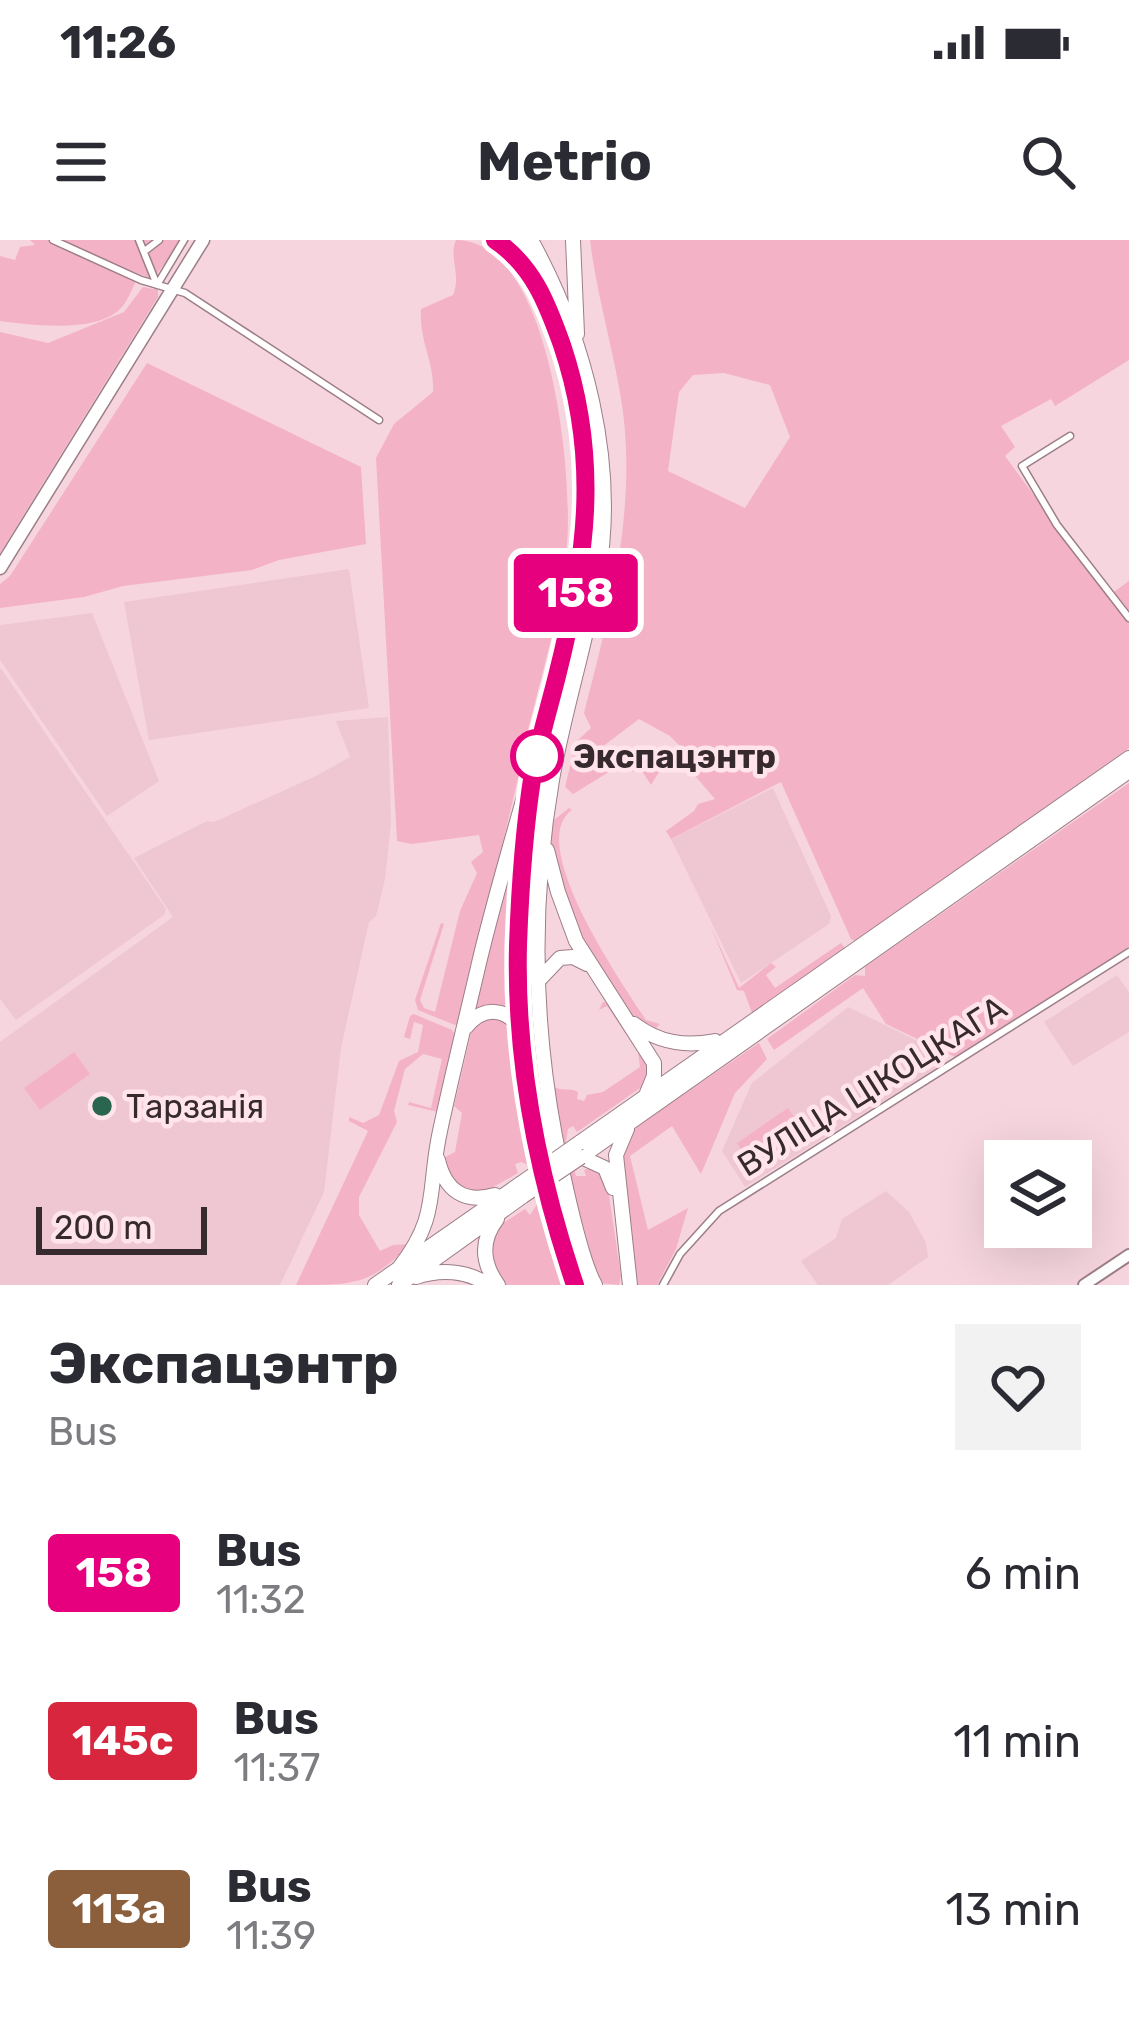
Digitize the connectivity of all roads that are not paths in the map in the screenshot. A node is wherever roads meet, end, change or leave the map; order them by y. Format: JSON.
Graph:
{"nodes":[{"id":1,"x":53,"y":240,"type":"edge"},
{"id":2,"x":139,"y":240,"type":"edge"},
{"id":3,"x":159,"y":240,"type":"edge"},
{"id":4,"x":184,"y":240,"type":"edge"},
{"id":5,"x":203,"y":240,"type":"edge"},
{"id":6,"x":495,"y":240,"type":"edge"},
{"id":7,"x":517,"y":240,"type":"edge"},
{"id":8,"x":531,"y":240,"type":"edge"},
{"id":9,"x":573,"y":240,"type":"edge"},
{"id":10,"x":146,"y":250,"type":"junction"},
{"id":11,"x":537,"y":282,"type":"junction"},
{"id":12,"x":157,"y":285,"type":"junction"},
{"id":13,"x":180,"y":290,"type":"junction"},
{"id":14,"x":578,"y":351,"type":"junction"},
{"id":15,"x":379,"y":420,"type":"dead end"},
{"id":16,"x":1070,"y":436,"type":"dead end"},
{"id":17,"x":0,"y":568,"type":"edge"},
{"id":18,"x":1129,"y":618,"type":"edge"},
{"id":19,"x":1129,"y":758,"type":"edge"},
{"id":20,"x":533,"y":771,"type":"junction"},
{"id":21,"x":1129,"y":771,"type":"edge"},
{"id":22,"x":545,"y":834,"type":"junction"},
{"id":23,"x":1129,"y":952,"type":"edge"},
{"id":24,"x":592,"y":968,"type":"junction"},
{"id":25,"x":538,"y":981,"type":"junction"},
{"id":26,"x":817,"y":981,"type":"junction"},
{"id":27,"x":625,"y":1016,"type":"junction"},
{"id":28,"x":522,"y":1031,"type":"junction"},
{"id":29,"x":464,"y":1032,"type":"junction"},
{"id":30,"x":725,"y":1038,"type":"junction"},
{"id":31,"x":634,"y":1112,"type":"junction"},
{"id":32,"x":580,"y":1150,"type":"junction"},
{"id":33,"x":436,"y":1152,"type":"junction"},
{"id":34,"x":518,"y":1190,"type":"junction"},
{"id":35,"x":457,"y":1194,"type":"junction"},
{"id":36,"x":431,"y":1209,"type":"junction"},
{"id":37,"x":506,"y":1209,"type":"junction"},
{"id":38,"x":1129,"y":1256,"type":"edge"},
{"id":39,"x":401,"y":1278,"type":"edge"},
{"id":40,"x":594,"y":1284,"type":"edge"},
{"id":41,"x":375,"y":1285,"type":"edge"},
{"id":42,"x":488,"y":1285,"type":"edge"},
{"id":43,"x":498,"y":1285,"type":"edge"},
{"id":44,"x":574,"y":1285,"type":"edge"},
{"id":45,"x":626,"y":1285,"type":"edge"},
{"id":46,"x":663,"y":1285,"type":"edge"},
{"id":47,"x":1084,"y":1285,"type":"edge"}],
"edges":[{"from":1,"to":12,"type":"street"},
{"from":2,"to":10,"type":"street"},
{"from":3,"to":10,"type":"street"},
{"from":4,"to":12,"type":"street"},
{"from":5,"to":13,"type":"main road"},
{"from":6,"to":11,"type":"highway"},
{"from":7,"to":11,"type":"highway"},
{"from":8,"to":14,"type":"highway"},
{"from":9,"to":14,"type":"highway"},
{"from":10,"to":12,"type":"street"},
{"from":11,"to":20,"type":"highway"},
{"from":12,"to":13,"type":"street"},
{"from":13,"to":15,"type":"street"},
{"from":13,"to":17,"type":"main road"},
{"from":14,"to":22,"type":"highway"},
{"from":16,"to":18,"type":"street"},
{"from":19,"to":26,"type":"highway"},
{"from":20,"to":28,"type":"highway"},
{"from":20,"to":29,"type":"highway"},
{"from":21,"to":26,"type":"highway"},
{"from":22,"to":24,"type":"highway"},
{"from":22,"to":25,"type":"highway"},
{"from":23,"to":46,"type":"street","name":"ВУЛІЦА ЦІКОЦКАГА"},
{"from":24,"to":25,"type":"highway"},
{"from":24,"to":27,"type":"highway"},
{"from":25,"to":40,"type":"highway"},
{"from":26,"to":30,"type":"highway"},
{"from":26,"to":31,"type":"highway"},
{"from":27,"to":30,"type":"highway"},
{"from":27,"to":31,"type":"highway"},
{"from":28,"to":29,"type":"highway"},
{"from":28,"to":44,"type":"highway"},
{"from":29,"to":33,"type":"highway"},
{"from":30,"to":31,"type":"highway"},
{"from":31,"to":32,"type":"highway"},
{"from":31,"to":45,"type":"highway"},
{"from":32,"to":34,"type":"highway","bridge":true},
{"from":32,"to":45,"type":"highway"},
{"from":33,"to":35,"type":"highway"},
{"from":33,"to":36,"type":"highway"},
{"from":34,"to":35,"type":"highway"},
{"from":34,"to":37,"type":"highway"},
{"from":34,"to":39,"type":"highway"},
{"from":35,"to":36,"type":"highway"},
{"from":36,"to":39,"type":"highway"},
{"from":37,"to":39,"type":"highway"},
{"from":37,"to":43,"type":"highway"},
{"from":38,"to":47,"type":"main road"},
{"from":39,"to":41,"type":"highway"},
{"from":39,"to":42,"type":"highway"}]}
